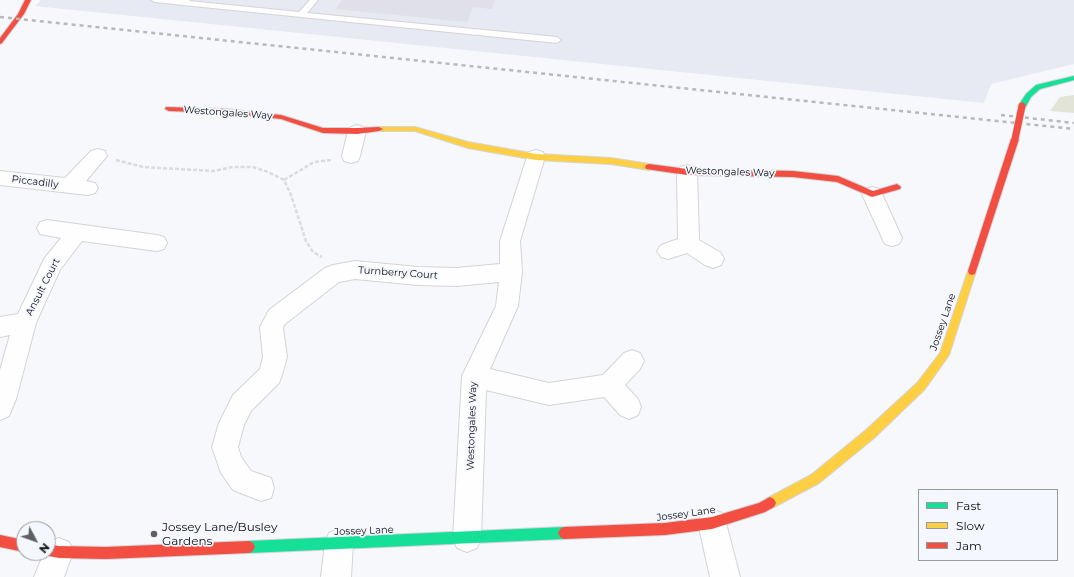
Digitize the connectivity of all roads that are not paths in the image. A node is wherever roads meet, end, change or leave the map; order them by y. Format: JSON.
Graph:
{"nodes":[{"id":1,"x":28,"y":0,"type":"edge"},
{"id":2,"x":155,"y":0,"type":"edge"},
{"id":3,"x":314,"y":0,"type":"edge"},
{"id":4,"x":184,"y":1,"type":"edge"},
{"id":5,"x":301,"y":15,"type":"junction"},
{"id":6,"x":557,"y":40,"type":"dead end"},
{"id":7,"x":0,"y":42,"type":"edge"},
{"id":8,"x":1074,"y":78,"type":"edge"},
{"id":9,"x":169,"y":109,"type":"dead end"},
{"id":10,"x":357,"y":131,"type":"junction"},
{"id":11,"x":98,"y":156,"type":"road end"},
{"id":12,"x":351,"y":156,"type":"road end"},
{"id":13,"x":536,"y":157,"type":"junction"},
{"id":14,"x":687,"y":172,"type":"junction"},
{"id":15,"x":0,"y":178,"type":"edge"},
{"id":16,"x":897,"y":187,"type":"dead end"},
{"id":17,"x":872,"y":194,"type":"junction"},
{"id":18,"x":47,"y":228,"type":"dead end"},
{"id":19,"x":76,"y":233,"type":"junction"},
{"id":20,"x":892,"y":238,"type":"dead end"},
{"id":21,"x":157,"y":243,"type":"dead end"},
{"id":22,"x":689,"y":244,"type":"junction"},
{"id":23,"x":668,"y":251,"type":"dead end"},
{"id":24,"x":713,"y":259,"type":"dead end"},
{"id":25,"x":510,"y":272,"type":"junction"},
{"id":26,"x":25,"y":323,"type":"junction"},
{"id":27,"x":0,"y":327,"type":"edge"},
{"id":28,"x":632,"y":362,"type":"dead end"},
{"id":29,"x":474,"y":376,"type":"junction"},
{"id":30,"x":609,"y":385,"type":"junction"},
{"id":31,"x":629,"y":407,"type":"dead end"},
{"id":32,"x":0,"y":408,"type":"edge"},
{"id":33,"x":261,"y":488,"type":"dead end"},
{"id":34,"x":712,"y":523,"type":"junction"},
{"id":35,"x":468,"y":538,"type":"junction"},
{"id":36,"x":0,"y":541,"type":"edge"},
{"id":37,"x":339,"y":543,"type":"junction"},
{"id":38,"x":16,"y":544,"type":"edge"},
{"id":39,"x":56,"y":559,"type":"edge"},
{"id":40,"x":336,"y":577,"type":"edge"},
{"id":41,"x":725,"y":577,"type":"edge"}],
"edges":[{"from":1,"to":7,"type":"street"},
{"from":2,"to":4,"type":"lane"},
{"from":3,"to":5,"type":"lane"},
{"from":4,"to":5,"type":"lane"},
{"from":5,"to":6,"type":"lane"},
{"from":8,"to":34,"type":"street","name":"Jossey Lane","bridge":true},
{"from":9,"to":10,"type":"street","name":"Westongales Way"},
{"from":10,"to":12,"type":"street"},
{"from":10,"to":13,"type":"street","name":"Westongales Way"},
{"from":11,"to":15,"type":"street","name":"Piccadilly"},
{"from":13,"to":14,"type":"street","name":"Westongales Way"},
{"from":13,"to":25,"type":"street","name":"Westongales Way"},
{"from":14,"to":17,"type":"street","name":"Westongales Way"},
{"from":14,"to":22,"type":"street"},
{"from":16,"to":17,"type":"street"},
{"from":17,"to":20,"type":"street"},
{"from":18,"to":19,"type":"street"},
{"from":19,"to":21,"type":"street"},
{"from":19,"to":26,"type":"street","name":"Ansult Court"},
{"from":22,"to":23,"type":"street"},
{"from":22,"to":24,"type":"street"},
{"from":25,"to":29,"type":"street","name":"Westongales Way"},
{"from":25,"to":33,"type":"street","name":"Turnberry Court"},
{"from":26,"to":27,"type":"street","name":"Ansult Court"},
{"from":26,"to":32,"type":"street","name":"Ansult Court"},
{"from":28,"to":30,"type":"street"},
{"from":29,"to":30,"type":"street"},
{"from":29,"to":35,"type":"street","name":"Westongales Way"},
{"from":30,"to":31,"type":"street"},
{"from":34,"to":35,"type":"street","name":"Jossey Lane"},
{"from":34,"to":41,"type":"street"},
{"from":35,"to":37,"type":"street","name":"Jossey Lane"},
{"from":36,"to":38,"type":"street"},
{"from":37,"to":39,"type":"street","name":"Jossey Lane"},
{"from":37,"to":40,"type":"street"}]}
